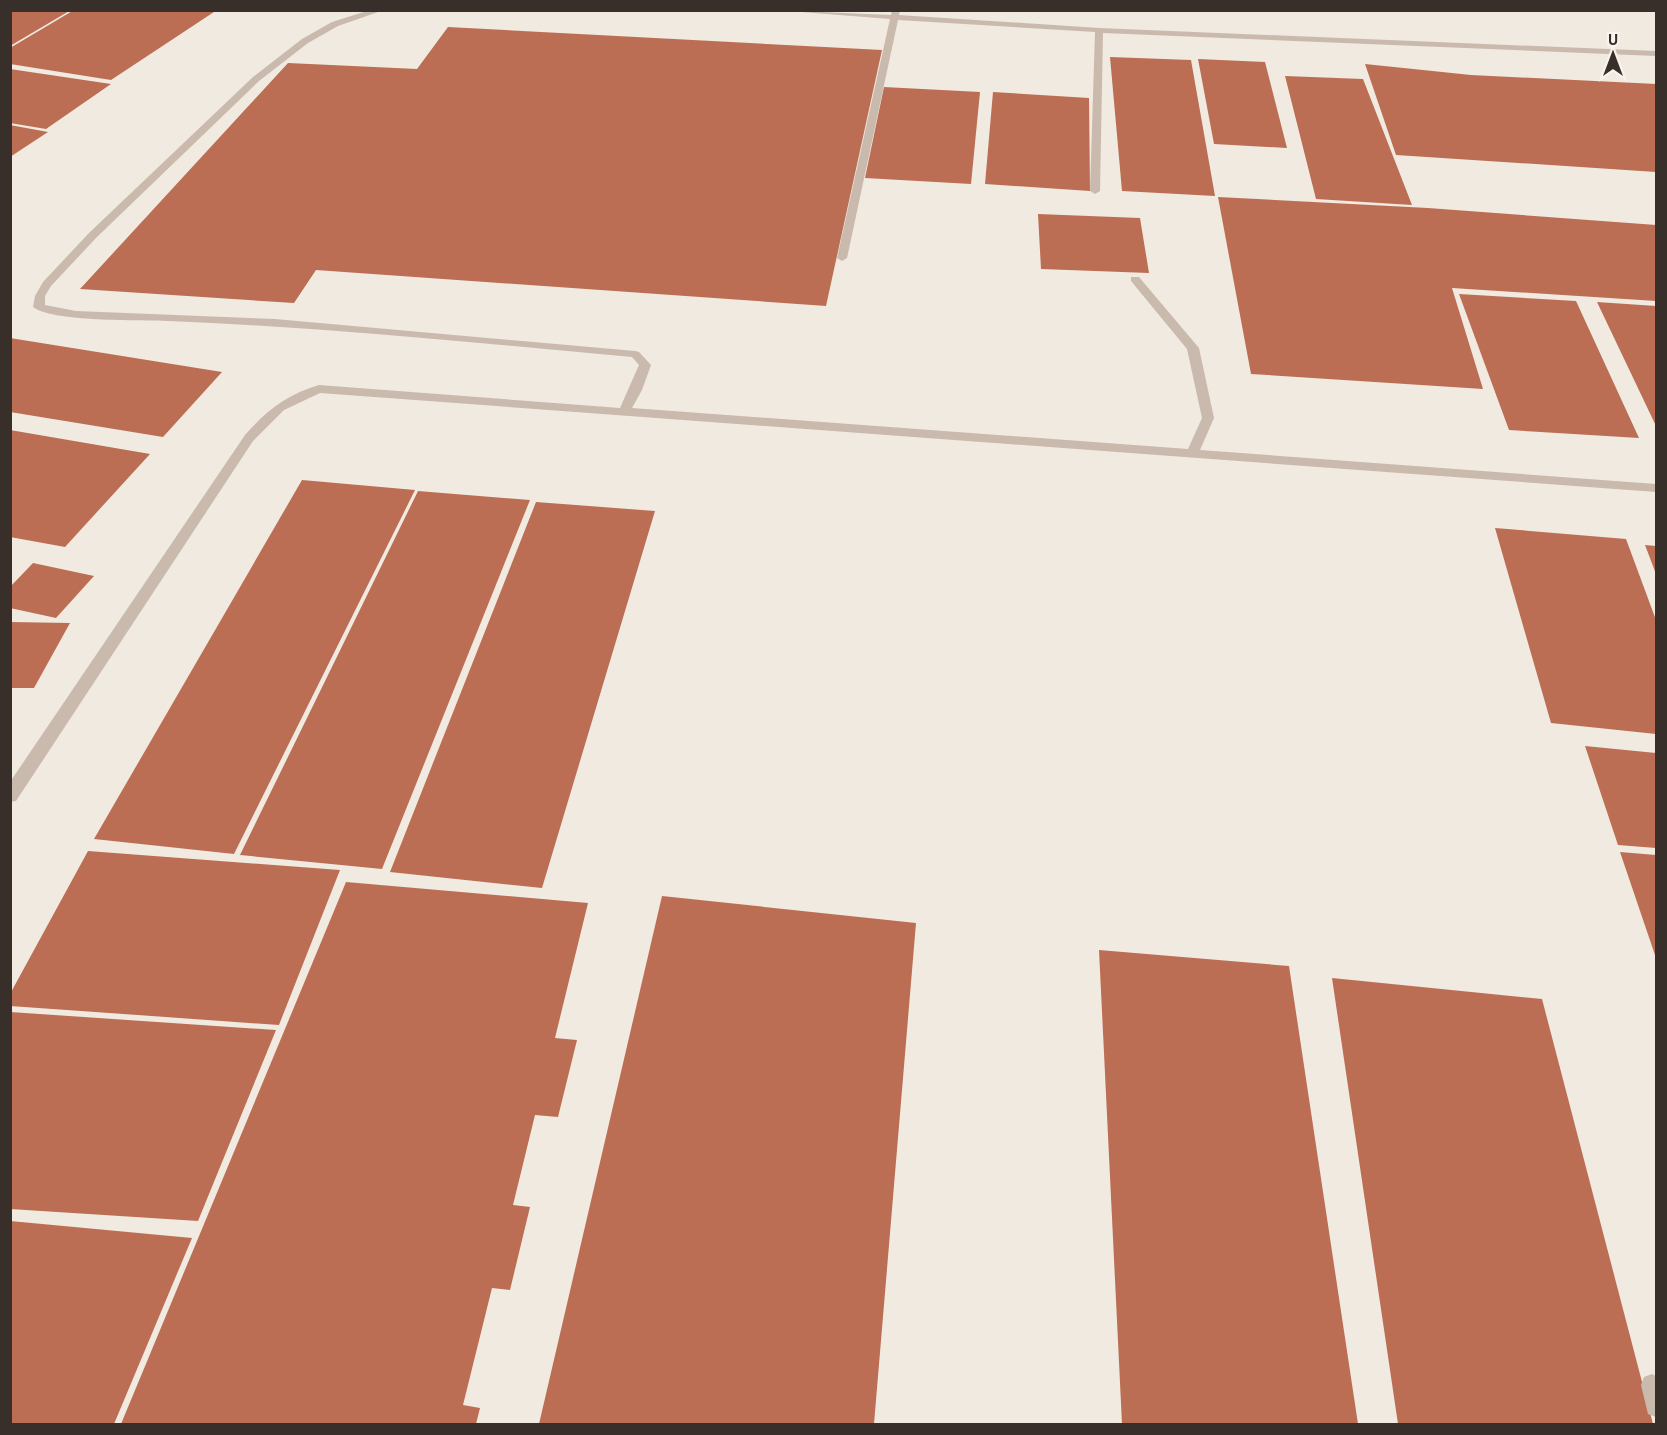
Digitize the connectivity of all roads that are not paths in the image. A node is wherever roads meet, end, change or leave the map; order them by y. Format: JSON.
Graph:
{"nodes":[{"id":1,"x":380,"y":10,"type":"edge"},
{"id":2,"x":780,"y":10,"type":"edge"},
{"id":3,"x":894,"y":14,"type":"edge"},
{"id":4,"x":1098,"y":30,"type":"junction"},
{"id":5,"x":1656,"y":54,"type":"edge"},
{"id":6,"x":1095,"y":191,"type":"dead end"},
{"id":7,"x":842,"y":258,"type":"dead end"},
{"id":8,"x":1135,"y":279,"type":"dead end"},
{"id":9,"x":624,"y":412,"type":"junction"},
{"id":10,"x":1192,"y":454,"type":"junction"},
{"id":11,"x":1656,"y":488,"type":"edge"},
{"id":12,"x":10,"y":796,"type":"edge"}],
"edges":[{"from":1,"to":9,"type":"lane"},
{"from":2,"to":3,"type":"lane"},
{"from":3,"to":4,"type":"lane"},
{"from":3,"to":7,"type":"lane"},
{"from":4,"to":5,"type":"lane"},
{"from":4,"to":6,"type":"lane"},
{"from":8,"to":10,"type":"lane"},
{"from":9,"to":10,"type":"lane"},
{"from":9,"to":12,"type":"lane"},
{"from":10,"to":11,"type":"lane"}]}
